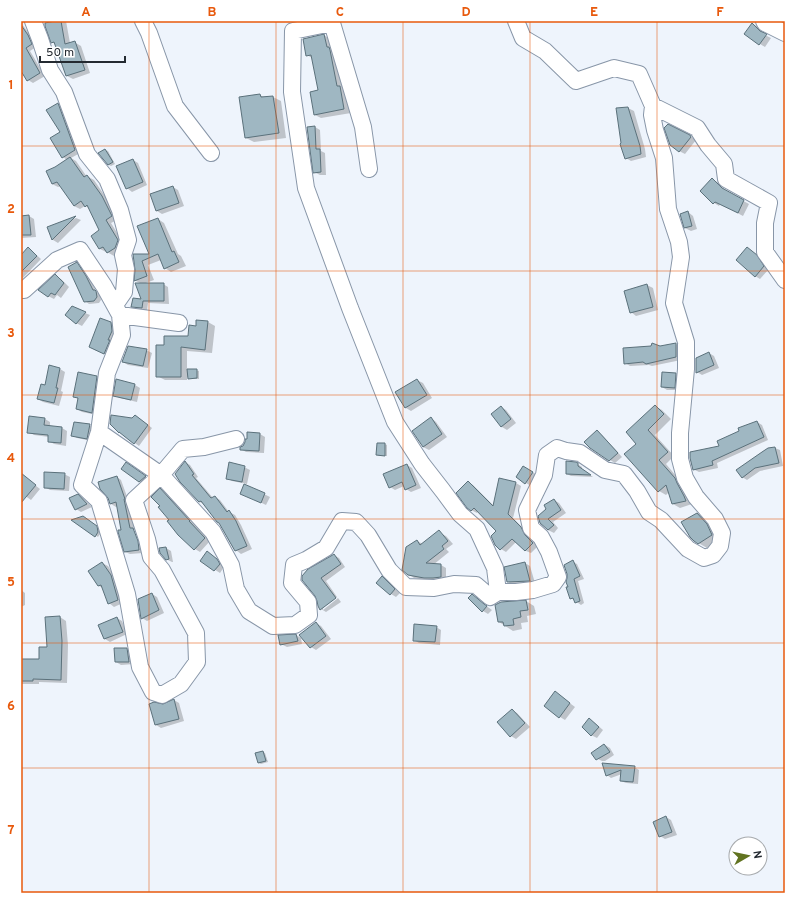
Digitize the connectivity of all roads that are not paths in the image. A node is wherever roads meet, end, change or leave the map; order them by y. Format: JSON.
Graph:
{"nodes":[{"id":1,"x":32,"y":21,"type":"edge"},
{"id":2,"x":143,"y":21,"type":"edge"},
{"id":3,"x":516,"y":21,"type":"edge"},
{"id":4,"x":764,"y":21,"type":"edge"},
{"id":5,"x":785,"y":33,"type":"edge"},
{"id":6,"x":653,"y":106,"type":"junction"},
{"id":7,"x":211,"y":153,"type":"dead end"},
{"id":8,"x":369,"y":169,"type":"dead end"},
{"id":9,"x":785,"y":280,"type":"edge"},
{"id":10,"x":21,"y":290,"type":"edge"},
{"id":11,"x":117,"y":310,"type":"junction"},
{"id":12,"x":179,"y":323,"type":"dead end"},
{"id":13,"x":99,"y":432,"type":"junction"},
{"id":14,"x":236,"y":438,"type":"dead end"},
{"id":15,"x":161,"y":475,"type":"junction"},
{"id":16,"x":498,"y":592,"type":"junction"}],
"edges":[{"from":1,"to":11,"type":"street"},
{"from":2,"to":7,"type":"street"},
{"from":3,"to":6,"type":"street"},
{"from":4,"to":5,"type":"street"},
{"from":6,"to":9,"type":"street"},
{"from":6,"to":16,"type":"street"},
{"from":8,"to":16,"type":"street"},
{"from":10,"to":11,"type":"street"},
{"from":11,"to":12,"type":"street"},
{"from":11,"to":13,"type":"street"},
{"from":13,"to":15,"type":"street"},
{"from":13,"to":15,"type":"street"},
{"from":14,"to":15,"type":"street"},
{"from":15,"to":16,"type":"street"}]}
